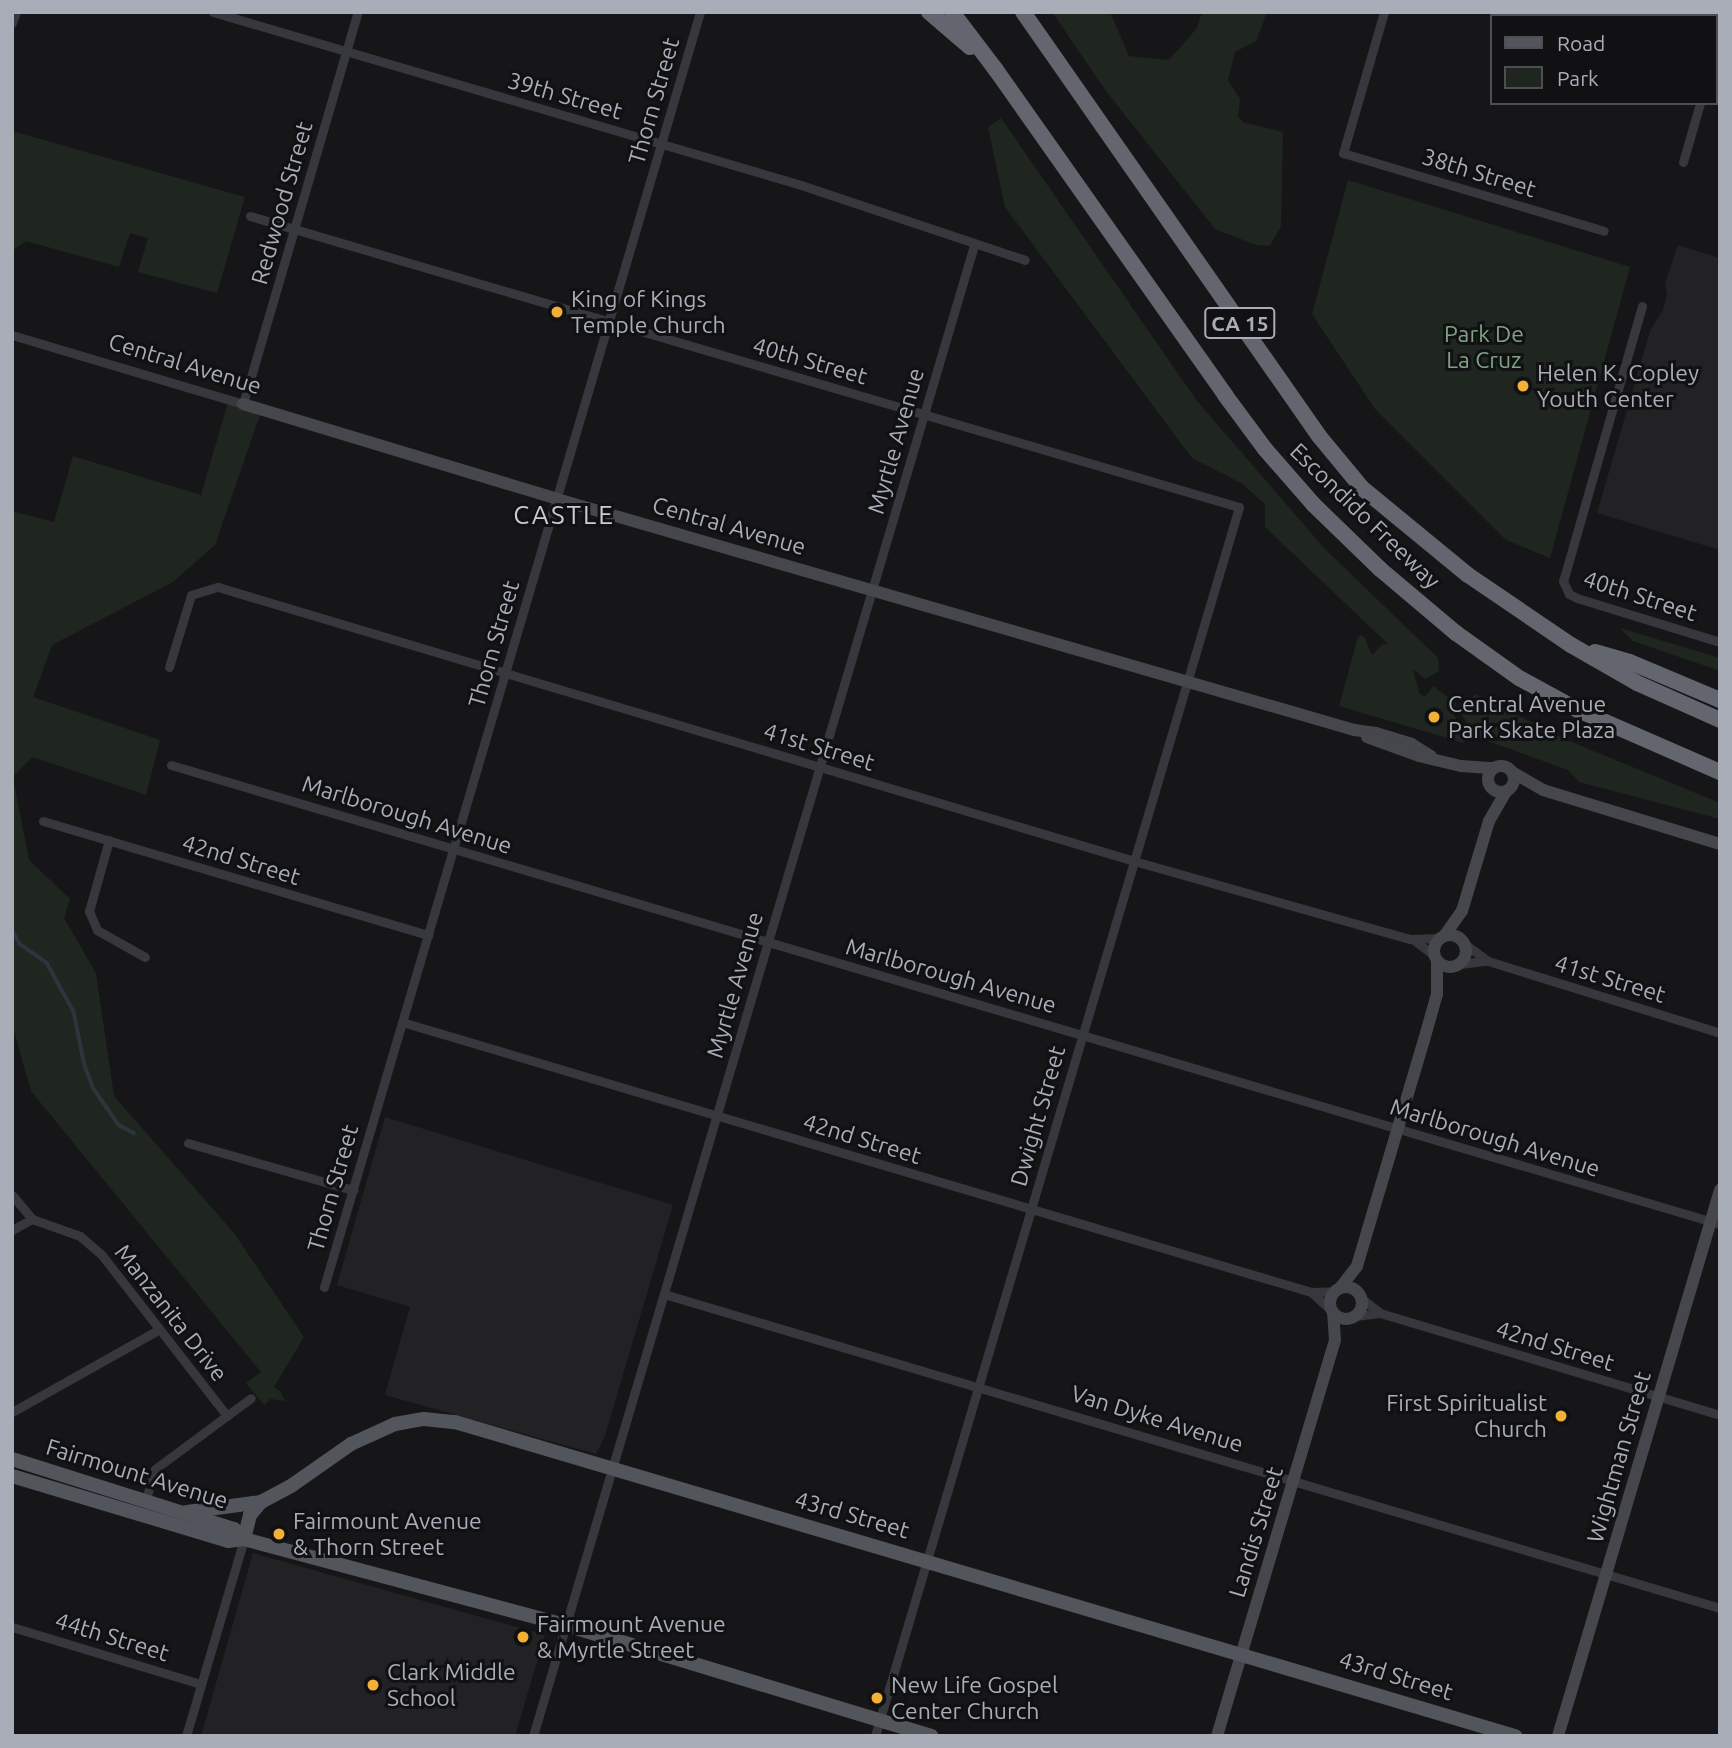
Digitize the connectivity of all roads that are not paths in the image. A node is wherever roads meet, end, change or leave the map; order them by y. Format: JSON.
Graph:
{"nodes":[{"id":1,"x":16,"y":12,"type":"edge"},
{"id":2,"x":213,"y":12,"type":"edge"},
{"id":3,"x":358,"y":12,"type":"edge"},
{"id":4,"x":701,"y":12,"type":"edge"},
{"id":5,"x":929,"y":12,"type":"edge"},
{"id":6,"x":952,"y":12,"type":"edge"},
{"id":7,"x":1023,"y":12,"type":"edge"},
{"id":8,"x":1384,"y":12,"type":"edge"},
{"id":9,"x":12,"y":23,"type":"edge"},
{"id":10,"x":346,"y":51,"type":"junction"},
{"id":11,"x":996,"y":70,"type":"junction"},
{"id":12,"x":1699,"y":105,"type":"edge"},
{"id":13,"x":662,"y":145,"type":"junction"},
{"id":14,"x":1683,"y":162,"type":"dead end"},
{"id":15,"x":250,"y":216,"type":"dead end"},
{"id":16,"x":295,"y":229,"type":"junction"},
{"id":17,"x":1604,"y":230,"type":"dead end"},
{"id":18,"x":974,"y":245,"type":"junction"},
{"id":19,"x":1025,"y":260,"type":"dead end"},
{"id":20,"x":1642,"y":306,"type":"dead end"},
{"id":21,"x":609,"y":321,"type":"junction"},
{"id":22,"x":12,"y":335,"type":"edge"},
{"id":23,"x":243,"y":404,"type":"junction"},
{"id":24,"x":924,"y":414,"type":"junction"},
{"id":25,"x":557,"y":499,"type":"junction"},
{"id":26,"x":1239,"y":507,"type":"joint"},
{"id":27,"x":872,"y":589,"type":"junction"},
{"id":28,"x":1720,"y":642,"type":"edge"},
{"id":29,"x":1571,"y":645,"type":"junction"},
{"id":30,"x":169,"y":667,"type":"dead end"},
{"id":31,"x":506,"y":672,"type":"junction"},
{"id":32,"x":1186,"y":681,"type":"junction"},
{"id":33,"x":1720,"y":700,"type":"edge"},
{"id":34,"x":1720,"y":720,"type":"edge"},
{"id":35,"x":1661,"y":749,"type":"junction"},
{"id":36,"x":171,"y":765,"type":"dead end"},
{"id":37,"x":1461,"y":766,"type":"junction"},
{"id":38,"x":819,"y":768,"type":"junction"},
{"id":39,"x":1493,"y":768,"type":"junction"},
{"id":40,"x":1512,"y":772,"type":"junction"},
{"id":41,"x":1720,"y":772,"type":"edge"},
{"id":42,"x":1720,"y":780,"type":"edge"},
{"id":43,"x":1488,"y":784,"type":"junction"},
{"id":44,"x":1543,"y":790,"type":"junction"},
{"id":45,"x":1507,"y":791,"type":"junction"},
{"id":46,"x":43,"y":821,"type":"dead end"},
{"id":47,"x":1489,"y":821,"type":"junction"},
{"id":48,"x":109,"y":840,"type":"junction"},
{"id":49,"x":1720,"y":844,"type":"edge"},
{"id":50,"x":453,"y":849,"type":"junction"},
{"id":51,"x":1134,"y":860,"type":"junction"},
{"id":52,"x":1462,"y":911,"type":"junction"},
{"id":53,"x":428,"y":935,"type":"junction"},
{"id":54,"x":1442,"y":936,"type":"junction"},
{"id":55,"x":1410,"y":939,"type":"junction"},
{"id":56,"x":767,"y":942,"type":"junction"},
{"id":57,"x":1464,"y":943,"type":"junction"},
{"id":58,"x":145,"y":957,"type":"dead end"},
{"id":59,"x":1436,"y":958,"type":"junction"},
{"id":60,"x":1488,"y":961,"type":"junction"},
{"id":61,"x":1458,"y":965,"type":"junction"},
{"id":62,"x":1437,"y":994,"type":"junction"},
{"id":63,"x":402,"y":1023,"type":"junction"},
{"id":64,"x":1720,"y":1033,"type":"edge"},
{"id":65,"x":1082,"y":1035,"type":"junction"},
{"id":66,"x":716,"y":1116,"type":"junction"},
{"id":67,"x":1398,"y":1129,"type":"junction"},
{"id":68,"x":188,"y":1143,"type":"dead end"},
{"id":69,"x":352,"y":1190,"type":"junction"},
{"id":70,"x":1720,"y":1190,"type":"edge"},
{"id":71,"x":12,"y":1195,"type":"edge"},
{"id":72,"x":1031,"y":1210,"type":"junction"},
{"id":73,"x":32,"y":1219,"type":"junction"},
{"id":74,"x":1715,"y":1223,"type":"edge"},
{"id":75,"x":12,"y":1230,"type":"edge"},
{"id":76,"x":1357,"y":1266,"type":"junction"},
{"id":77,"x":324,"y":1287,"type":"dead end"},
{"id":78,"x":1338,"y":1289,"type":"junction"},
{"id":79,"x":1311,"y":1292,"type":"junction"},
{"id":80,"x":664,"y":1294,"type":"junction"},
{"id":81,"x":1360,"y":1296,"type":"junction"},
{"id":82,"x":1332,"y":1311,"type":"junction"},
{"id":83,"x":1380,"y":1313,"type":"junction"},
{"id":84,"x":1353,"y":1318,"type":"junction"},
{"id":85,"x":158,"y":1330,"type":"junction"},
{"id":86,"x":1335,"y":1340,"type":"junction"},
{"id":87,"x":979,"y":1386,"type":"junction"},
{"id":88,"x":1659,"y":1397,"type":"junction"},
{"id":89,"x":251,"y":1398,"type":"dead end"},
{"id":90,"x":12,"y":1412,"type":"edge"},
{"id":91,"x":1720,"y":1415,"type":"edge"},
{"id":92,"x":227,"y":1416,"type":"junction"},
{"id":93,"x":12,"y":1460,"type":"edge"},
{"id":94,"x":612,"y":1468,"type":"junction"},
{"id":95,"x":12,"y":1475,"type":"edge"},
{"id":96,"x":1293,"y":1480,"type":"junction"},
{"id":97,"x":145,"y":1502,"type":"junction"},
{"id":98,"x":261,"y":1502,"type":"junction"},
{"id":99,"x":187,"y":1512,"type":"junction"},
{"id":100,"x":244,"y":1539,"type":"junction"},
{"id":101,"x":927,"y":1561,"type":"junction"},
{"id":102,"x":1606,"y":1574,"type":"junction"},
{"id":103,"x":1720,"y":1608,"type":"edge"},
{"id":104,"x":566,"y":1625,"type":"junction"},
{"id":105,"x":12,"y":1627,"type":"edge"},
{"id":106,"x":1242,"y":1654,"type":"junction"},
{"id":107,"x":201,"y":1684,"type":"junction"},
{"id":108,"x":880,"y":1720,"type":"junction"},
{"id":109,"x":186,"y":1736,"type":"edge"},
{"id":110,"x":533,"y":1736,"type":"edge"},
{"id":111,"x":875,"y":1736,"type":"edge"},
{"id":112,"x":931,"y":1736,"type":"edge"},
{"id":113,"x":1217,"y":1736,"type":"edge"},
{"id":114,"x":1516,"y":1736,"type":"edge"},
{"id":115,"x":1558,"y":1736,"type":"edge"}],
"edges":[{"from":1,"to":9,"type":"street"},
{"from":2,"to":10,"type":"street","name":"39th Street"},
{"from":3,"to":10,"type":"street","name":"Redwood Street"},
{"from":4,"to":13,"type":"street","name":"Thorn Street"},
{"from":5,"to":11,"type":"highway"},
{"from":6,"to":11,"type":"highway","name":"Escondido Freeway","number":"CA 15"},
{"from":7,"to":29,"type":"highway","name":"Escondido Freeway","number":"CA 15"},
{"from":8,"to":17,"type":"street","name":"38th Street"},
{"from":10,"to":13,"type":"street","name":"39th Street"},
{"from":10,"to":16,"type":"street","name":"Redwood Street"},
{"from":11,"to":35,"type":"highway","name":"Escondido Freeway","number":"CA 15"},
{"from":12,"to":14,"type":"street"},
{"from":13,"to":18,"type":"street","name":"39th Street"},
{"from":13,"to":21,"type":"street","name":"Thorn Street"},
{"from":15,"to":16,"type":"street","name":"40th Street"},
{"from":16,"to":21,"type":"street","name":"40th Street"},
{"from":16,"to":23,"type":"street","name":"Redwood Street"},
{"from":18,"to":19,"type":"street","name":"39th Street"},
{"from":18,"to":24,"type":"street","name":"Myrtle Avenue"},
{"from":20,"to":28,"type":"street","name":"40th Street"},
{"from":21,"to":24,"type":"street","name":"40th Street"},
{"from":21,"to":25,"type":"street","name":"Thorn Street"},
{"from":22,"to":23,"type":"street","name":"Central Avenue"},
{"from":23,"to":25,"type":"street","name":"Central Avenue"},
{"from":24,"to":26,"type":"street","name":"40th Street"},
{"from":24,"to":27,"type":"street","name":"Myrtle Avenue"},
{"from":25,"to":27,"type":"street","name":"Central Avenue"},
{"from":25,"to":31,"type":"street","name":"Thorn Street"},
{"from":26,"to":32,"type":"street","name":"Dwight Street"},
{"from":27,"to":32,"type":"street","name":"Central Avenue"},
{"from":27,"to":38,"type":"street","name":"Myrtle Avenue"},
{"from":29,"to":33,"type":"highway"},
{"from":29,"to":34,"type":"highway","name":"Escondido Freeway","number":"CA 15"},
{"from":30,"to":31,"type":"street","name":"41st Street"},
{"from":31,"to":38,"type":"street","name":"41st Street"},
{"from":31,"to":50,"type":"street","name":"Thorn Street"},
{"from":32,"to":37,"type":"street","name":"Central Avenue"},
{"from":32,"to":51,"type":"street","name":"Dwight Street"},
{"from":35,"to":41,"type":"highway","name":"Escondido Freeway","number":"CA 15"},
{"from":35,"to":42,"type":"highway"},
{"from":36,"to":50,"type":"street","name":"Marlborough Avenue"},
{"from":37,"to":39,"type":"street","name":"Central Avenue"},
{"from":37,"to":43,"type":"street","name":"Central Avenue"},
{"from":38,"to":51,"type":"street","name":"41st Street"},
{"from":38,"to":56,"type":"street","name":"Myrtle Avenue"},
{"from":39,"to":40,"type":"street"},
{"from":39,"to":43,"type":"street"},
{"from":40,"to":44,"type":"street"},
{"from":40,"to":45,"type":"street"},
{"from":43,"to":45,"type":"street"},
{"from":43,"to":47,"type":"street"},
{"from":44,"to":45,"type":"street"},
{"from":44,"to":49,"type":"street"},
{"from":45,"to":47,"type":"street"},
{"from":46,"to":48,"type":"street","name":"42nd Street"},
{"from":47,"to":52,"type":"street"},
{"from":48,"to":53,"type":"street","name":"42nd Street"},
{"from":48,"to":58,"type":"street"},
{"from":50,"to":53,"type":"street","name":"Thorn Street"},
{"from":50,"to":56,"type":"street","name":"Marlborough Avenue"},
{"from":51,"to":55,"type":"street","name":"41st Street"},
{"from":51,"to":65,"type":"street","name":"Dwight Street"},
{"from":52,"to":54,"type":"street"},
{"from":52,"to":57,"type":"street"},
{"from":53,"to":63,"type":"street","name":"Thorn Street"},
{"from":54,"to":55,"type":"street","name":"41st Street"},
{"from":54,"to":57,"type":"street"},
{"from":54,"to":59,"type":"street"},
{"from":55,"to":59,"type":"street","name":"41st Street"},
{"from":56,"to":65,"type":"street","name":"Marlborough Avenue"},
{"from":56,"to":66,"type":"street","name":"Myrtle Avenue"},
{"from":57,"to":60,"type":"street","name":"41st Street"},
{"from":57,"to":61,"type":"street"},
{"from":59,"to":61,"type":"street"},
{"from":59,"to":62,"type":"street"},
{"from":60,"to":61,"type":"street","name":"41st Street"},
{"from":60,"to":64,"type":"street","name":"41st Street"},
{"from":61,"to":62,"type":"street"},
{"from":62,"to":67,"type":"street"},
{"from":63,"to":66,"type":"street","name":"42nd Street"},
{"from":63,"to":69,"type":"street","name":"Thorn Street"},
{"from":65,"to":67,"type":"street","name":"Marlborough Avenue"},
{"from":65,"to":72,"type":"street","name":"Dwight Street"},
{"from":66,"to":72,"type":"street","name":"42nd Street"},
{"from":66,"to":80,"type":"street","name":"Myrtle Avenue"},
{"from":67,"to":74,"type":"street","name":"Marlborough Avenue"},
{"from":67,"to":76,"type":"street"},
{"from":68,"to":69,"type":"street"},
{"from":69,"to":77,"type":"street","name":"Thorn Street"},
{"from":70,"to":74,"type":"street","name":"Wightman Street"},
{"from":71,"to":73,"type":"street"},
{"from":72,"to":79,"type":"street","name":"42nd Street"},
{"from":72,"to":87,"type":"street","name":"Dwight Street"},
{"from":73,"to":75,"type":"street"},
{"from":73,"to":85,"type":"street","name":"Manzanita Drive"},
{"from":74,"to":88,"type":"street","name":"Wightman Street"},
{"from":76,"to":78,"type":"street"},
{"from":76,"to":81,"type":"street"},
{"from":78,"to":79,"type":"street","name":"42nd Street"},
{"from":78,"to":81,"type":"street"},
{"from":78,"to":82,"type":"street"},
{"from":79,"to":82,"type":"street","name":"42nd Street"},
{"from":80,"to":87,"type":"street","name":"Van Dyke Avenue"},
{"from":80,"to":94,"type":"street","name":"Myrtle Avenue"},
{"from":81,"to":83,"type":"street","name":"42nd Street"},
{"from":81,"to":84,"type":"street"},
{"from":82,"to":84,"type":"street"},
{"from":82,"to":86,"type":"street","name":"Landis Street"},
{"from":83,"to":84,"type":"street","name":"42nd Street"},
{"from":83,"to":88,"type":"street","name":"42nd Street"},
{"from":84,"to":86,"type":"street","name":"Landis Street"},
{"from":85,"to":90,"type":"street"},
{"from":85,"to":92,"type":"street","name":"Manzanita Drive"},
{"from":86,"to":96,"type":"street","name":"Landis Street"},
{"from":87,"to":96,"type":"street","name":"Van Dyke Avenue"},
{"from":87,"to":101,"type":"street","name":"Dwight Street"},
{"from":88,"to":91,"type":"street","name":"42nd Street"},
{"from":88,"to":102,"type":"street","name":"Wightman Street"},
{"from":89,"to":92,"type":"street"},
{"from":92,"to":97,"type":"street"},
{"from":93,"to":97,"type":"main road","name":"Fairmount Avenue"},
{"from":94,"to":98,"type":"main road","name":"43rd Street"},
{"from":94,"to":101,"type":"main road","name":"43rd Street"},
{"from":94,"to":104,"type":"street","name":"Myrtle Avenue"},
{"from":95,"to":100,"type":"main road","name":"Fairmount Avenue"},
{"from":96,"to":102,"type":"street","name":"Van Dyke Avenue"},
{"from":96,"to":106,"type":"street","name":"Landis Street"},
{"from":97,"to":99,"type":"main road","name":"Fairmount Avenue"},
{"from":98,"to":99,"type":"main road","name":"43rd Street"},
{"from":98,"to":100,"type":"main road"},
{"from":99,"to":100,"type":"main road","name":"Fairmount Avenue"},
{"from":100,"to":104,"type":"main road","name":"Fairmount Avenue"},
{"from":100,"to":107,"type":"street"},
{"from":101,"to":106,"type":"main road","name":"43rd Street"},
{"from":101,"to":108,"type":"street","name":"Dwight Street"},
{"from":102,"to":103,"type":"street","name":"Van Dyke Avenue"},
{"from":102,"to":115,"type":"street","name":"Wightman Street"},
{"from":104,"to":108,"type":"main road","name":"Fairmount Avenue"},
{"from":104,"to":110,"type":"street","name":"Myrtle Avenue"},
{"from":105,"to":107,"type":"street","name":"44th Street"},
{"from":106,"to":113,"type":"street","name":"Landis Street"},
{"from":106,"to":114,"type":"main road","name":"43rd Street"},
{"from":107,"to":109,"type":"street"},
{"from":108,"to":111,"type":"street","name":"Dwight Street"},
{"from":108,"to":112,"type":"main road","name":"Fairmount Avenue"}]}
